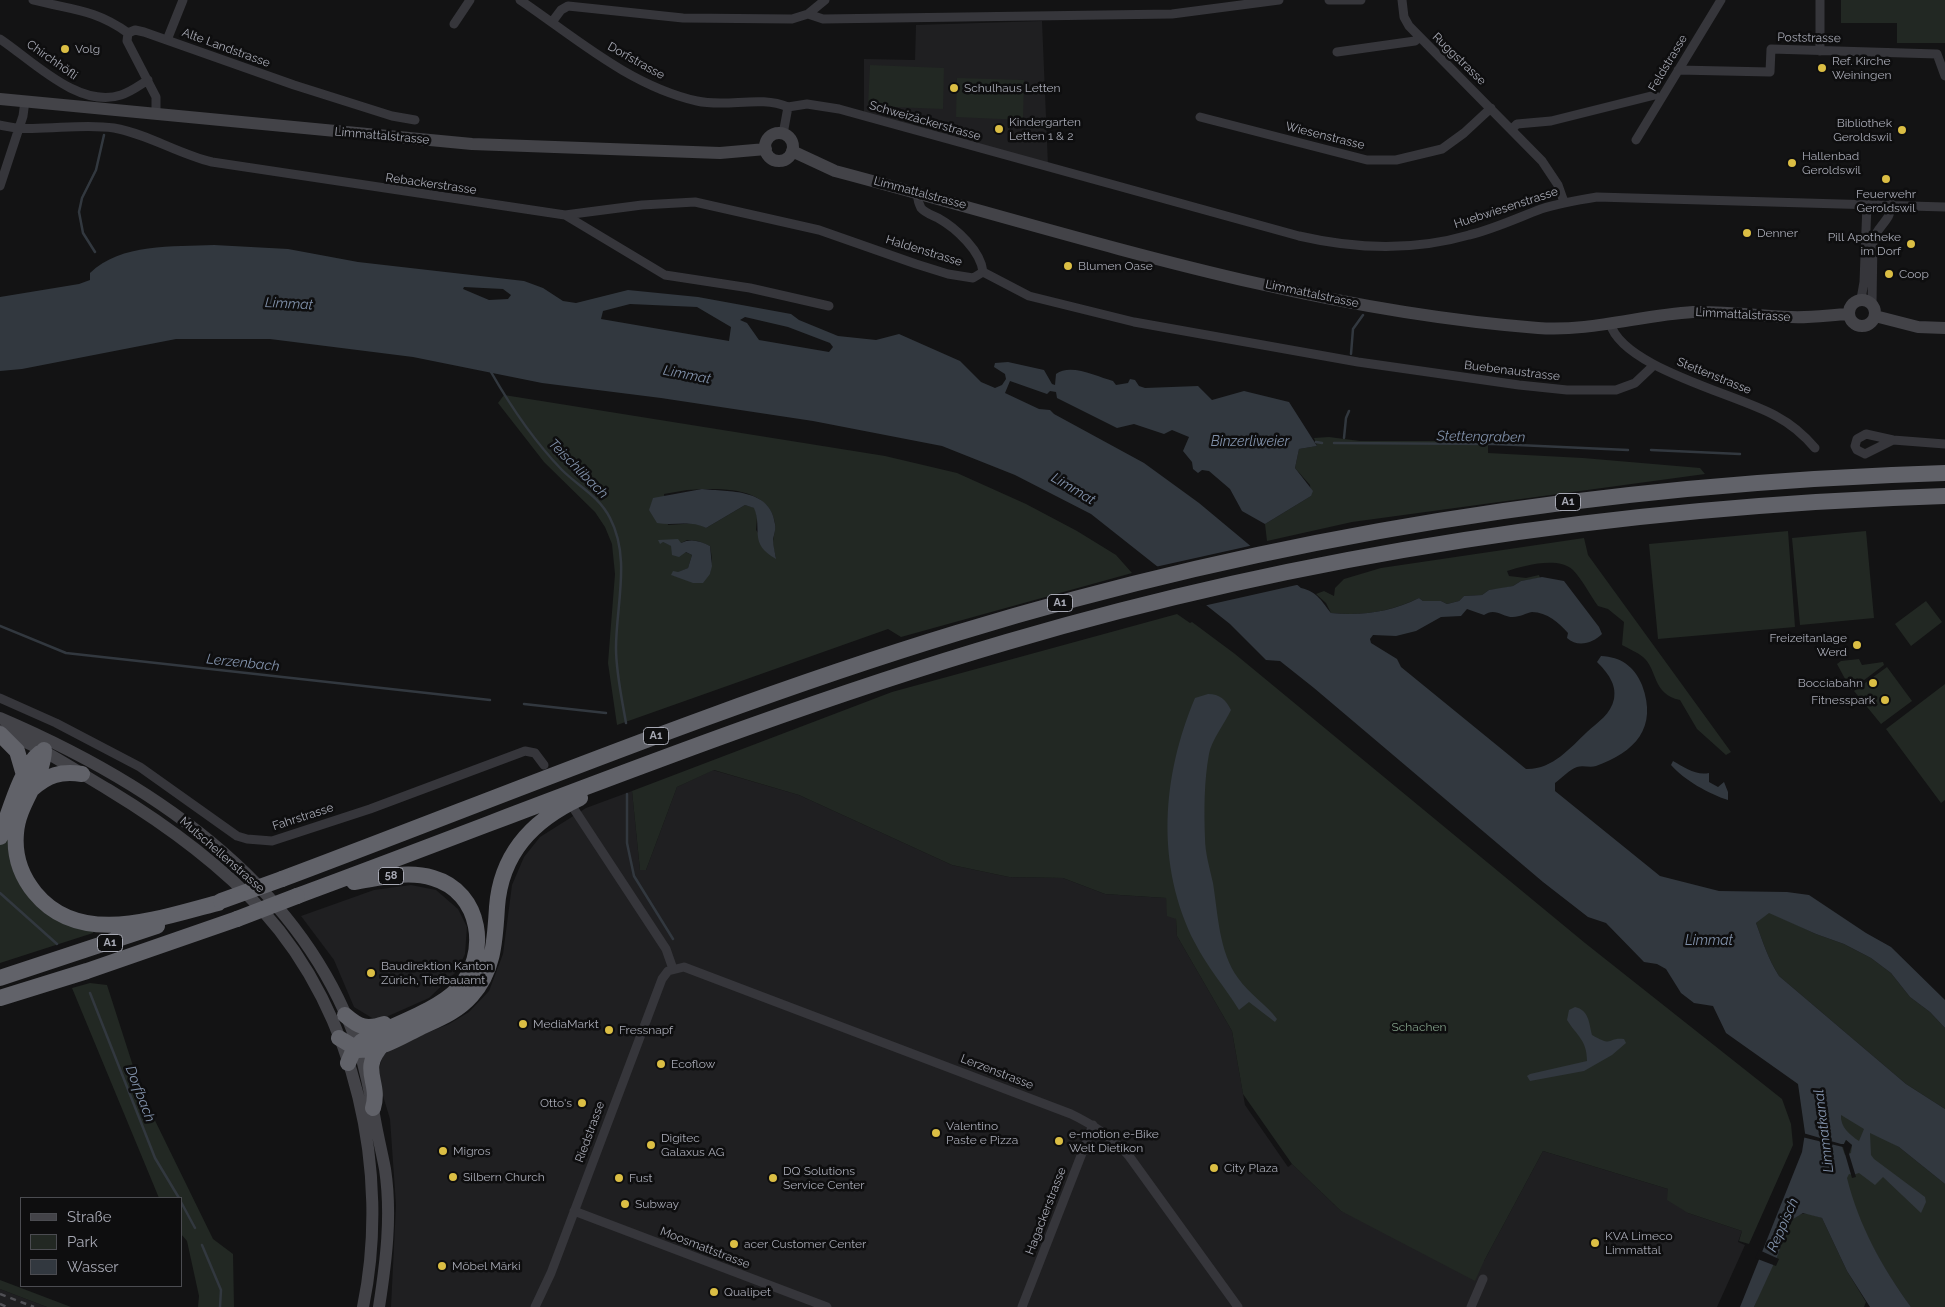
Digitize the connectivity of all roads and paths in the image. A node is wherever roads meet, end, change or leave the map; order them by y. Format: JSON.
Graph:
{"nodes":[{"id":1,"x":33,"y":0,"type":"edge"},
{"id":2,"x":183,"y":0,"type":"edge"},
{"id":3,"x":470,"y":0,"type":"edge"},
{"id":4,"x":520,"y":0,"type":"edge"},
{"id":5,"x":825,"y":0,"type":"edge"},
{"id":6,"x":1279,"y":0,"type":"edge"},
{"id":7,"x":1329,"y":0,"type":"edge"},
{"id":8,"x":1361,"y":0,"type":"edge"},
{"id":9,"x":1402,"y":0,"type":"edge"},
{"id":10,"x":1721,"y":0,"type":"edge"},
{"id":11,"x":1820,"y":0,"type":"edge"},
{"id":12,"x":808,"y":14,"type":"junction"},
{"id":13,"x":552,"y":22,"type":"junction"},
{"id":14,"x":454,"y":24,"type":"dead end"},
{"id":15,"x":128,"y":33,"type":"junction"},
{"id":16,"x":1419,"y":38,"type":"junction"},
{"id":17,"x":0,"y":39,"type":"edge"},
{"id":18,"x":167,"y":40,"type":"junction"},
{"id":19,"x":1820,"y":51,"type":"junction"},
{"id":20,"x":1337,"y":52,"type":"dead end"},
{"id":21,"x":1678,"y":70,"type":"junction"},
{"id":22,"x":1945,"y":76,"type":"edge"},
{"id":23,"x":148,"y":80,"type":"junction"},
{"id":24,"x":1655,"y":95,"type":"dead end"},
{"id":25,"x":0,"y":99,"type":"edge"},
{"id":26,"x":25,"y":101,"type":"junction"},
{"id":27,"x":788,"y":107,"type":"junction"},
{"id":28,"x":1491,"y":108,"type":"junction"},
{"id":29,"x":156,"y":114,"type":"junction"},
{"id":30,"x":1200,"y":117,"type":"dead end"},
{"id":31,"x":414,"y":120,"type":"dead end"},
{"id":32,"x":0,"y":125,"type":"edge"},
{"id":33,"x":18,"y":129,"type":"junction"},
{"id":34,"x":1512,"y":129,"type":"junction"},
{"id":35,"x":783,"y":134,"type":"junction"},
{"id":36,"x":1636,"y":140,"type":"dead end"},
{"id":37,"x":766,"y":149,"type":"junction"},
{"id":38,"x":792,"y":152,"type":"junction"},
{"id":39,"x":0,"y":186,"type":"edge"},
{"id":40,"x":918,"y":193,"type":"junction"},
{"id":41,"x":1564,"y":202,"type":"junction"},
{"id":42,"x":1866,"y":204,"type":"junction"},
{"id":43,"x":1892,"y":204,"type":"junction"},
{"id":44,"x":1945,"y":207,"type":"edge"},
{"id":45,"x":1200,"y":209,"type":"joint"},
{"id":46,"x":565,"y":216,"type":"junction"},
{"id":47,"x":983,"y":272,"type":"junction"},
{"id":48,"x":829,"y":306,"type":"dead end"},
{"id":49,"x":1870,"y":306,"type":"junction"},
{"id":50,"x":1848,"y":314,"type":"junction"},
{"id":51,"x":1610,"y":322,"type":"junction"},
{"id":52,"x":1945,"y":328,"type":"edge"},
{"id":53,"x":1654,"y":365,"type":"junction"},
{"id":54,"x":1893,"y":440,"type":"dead end"},
{"id":55,"x":1945,"y":444,"type":"edge"},
{"id":56,"x":1815,"y":448,"type":"dead end"},
{"id":57,"x":1945,"y":473,"type":"edge"},
{"id":58,"x":1945,"y":496,"type":"edge"},
{"id":59,"x":0,"y":698,"type":"edge"},
{"id":60,"x":0,"y":718,"type":"edge"},
{"id":61,"x":0,"y":732,"type":"edge"},
{"id":62,"x":37,"y":734,"type":"junction"},
{"id":63,"x":720,"y":738,"type":"junction"},
{"id":64,"x":63,"y":747,"type":"junction"},
{"id":65,"x":44,"y":750,"type":"junction"},
{"id":66,"x":544,"y":765,"type":"dead end"},
{"id":67,"x":82,"y":774,"type":"junction"},
{"id":68,"x":24,"y":775,"type":"junction"},
{"id":69,"x":30,"y":791,"type":"junction"},
{"id":70,"x":574,"y":809,"type":"dead end"},
{"id":71,"x":0,"y":836,"type":"edge"},
{"id":72,"x":320,"y":888,"type":"junction"},
{"id":73,"x":219,"y":902,"type":"junction"},
{"id":74,"x":672,"y":969,"type":"junction"},
{"id":75,"x":0,"y":978,"type":"edge"},
{"id":76,"x":0,"y":998,"type":"edge"},
{"id":77,"x":417,"y":1013,"type":"junction"},
{"id":78,"x":345,"y":1015,"type":"junction"},
{"id":79,"x":339,"y":1038,"type":"joint"},
{"id":80,"x":382,"y":1045,"type":"junction"},
{"id":81,"x":354,"y":1052,"type":"junction"},
{"id":82,"x":373,"y":1108,"type":"junction"},
{"id":83,"x":1093,"y":1125,"type":"junction"},
{"id":84,"x":574,"y":1211,"type":"junction"},
{"id":85,"x":1483,"y":1279,"type":"dead end"},
{"id":86,"x":371,"y":1306,"type":"edge"},
{"id":87,"x":535,"y":1307,"type":"edge"},
{"id":88,"x":828,"y":1307,"type":"edge"},
{"id":89,"x":1022,"y":1307,"type":"edge"},
{"id":90,"x":1238,"y":1307,"type":"edge"},
{"id":91,"x":1472,"y":1307,"type":"edge"}],
"edges":[{"from":1,"to":15,"type":"street","name":"Alte Landstrasse"},
{"from":2,"to":18,"type":"street"},
{"from":3,"to":14,"type":"street"},
{"from":4,"to":13,"type":"street","name":"Dorfstrasse"},
{"from":5,"to":12,"type":"street"},
{"from":6,"to":12,"type":"street"},
{"from":7,"to":8,"type":"street"},
{"from":9,"to":16,"type":"street","name":"Ruggstrasse"},
{"from":10,"to":21,"type":"street","name":"Feldstrasse"},
{"from":11,"to":19,"type":"street"},
{"from":12,"to":13,"type":"street"},
{"from":13,"to":27,"type":"street","name":"Dorfstrasse"},
{"from":15,"to":18,"type":"street","name":"Alte Landstrasse"},
{"from":15,"to":23,"type":"street"},
{"from":16,"to":20,"type":"street"},
{"from":16,"to":28,"type":"street","name":"Ruggstrasse"},
{"from":17,"to":23,"type":"street","name":"Chirchhöfli"},
{"from":18,"to":31,"type":"street","name":"Alte Landstrasse"},
{"from":19,"to":21,"type":"street","name":"Poststrasse"},
{"from":19,"to":22,"type":"street","name":"Poststrasse"},
{"from":21,"to":36,"type":"street","name":"Feldstrasse"},
{"from":23,"to":29,"type":"street"},
{"from":24,"to":34,"type":"street"},
{"from":25,"to":26,"type":"main road","name":"Limmattalstrasse"},
{"from":26,"to":29,"type":"main road","name":"Limmattalstrasse"},
{"from":26,"to":33,"type":"street"},
{"from":27,"to":35,"type":"street"},
{"from":27,"to":45,"type":"street","name":"Schweizäckerstrasse"},
{"from":28,"to":30,"type":"street","name":"Wiesenstrasse"},
{"from":28,"to":34,"type":"street","name":"Ruggstrasse"},
{"from":29,"to":37,"type":"main road","name":"Limmattalstrasse"},
{"from":32,"to":33,"type":"street","name":"Rebackerstrasse"},
{"from":33,"to":39,"type":"street"},
{"from":33,"to":46,"type":"street","name":"Rebackerstrasse"},
{"from":34,"to":41,"type":"street","name":"Ruggstrasse"},
{"from":35,"to":37,"type":"main road"},
{"from":35,"to":38,"type":"main road"},
{"from":37,"to":38,"type":"main road"},
{"from":38,"to":40,"type":"main road","name":"Limmattalstrasse"},
{"from":40,"to":47,"type":"street"},
{"from":40,"to":51,"type":"main road","name":"Limmattalstrasse"},
{"from":41,"to":42,"type":"street","name":"Huebwiesenstrasse"},
{"from":41,"to":45,"type":"street","name":"Huebwiesenstrasse"},
{"from":42,"to":43,"type":"street","name":"Huebwiesenstrasse"},
{"from":42,"to":49,"type":"street"},
{"from":43,"to":44,"type":"street","name":"Huebwiesenstrasse"},
{"from":43,"to":49,"type":"street"},
{"from":46,"to":47,"type":"street","name":"Haldenstrasse"},
{"from":46,"to":48,"type":"street","name":"Rebackerstrasse"},
{"from":47,"to":53,"type":"street","name":"Buebenaustrasse"},
{"from":49,"to":50,"type":"main road"},
{"from":49,"to":50,"type":"main road"},
{"from":49,"to":52,"type":"main road"},
{"from":50,"to":51,"type":"main road","name":"Limmattalstrasse"},
{"from":51,"to":53,"type":"street","name":"Stettenstrasse"},
{"from":53,"to":56,"type":"street","name":"Stettenstrasse"},
{"from":54,"to":55,"type":"street"},
{"from":57,"to":73,"type":"highway","number":"A1","bridge":true},
{"from":58,"to":63,"type":"highway","number":"A1"},
{"from":59,"to":66,"type":"street","name":"Fahrstrasse"},
{"from":60,"to":62,"type":"main road","name":"Mutschellenstrasse"},
{"from":61,"to":65,"type":"main road","name":"Mutschellenstrasse"},
{"from":61,"to":68,"type":"highway"},
{"from":62,"to":64,"type":"main road","name":"Mutschellenstrasse"},
{"from":62,"to":65,"type":"main road"},
{"from":63,"to":72,"type":"highway","number":"A1"},
{"from":63,"to":80,"type":"highway"},
{"from":64,"to":65,"type":"main road"},
{"from":64,"to":78,"type":"main road","name":"Mutschellenstrasse"},
{"from":65,"to":67,"type":"main road","name":"Mutschellenstrasse"},
{"from":65,"to":68,"type":"highway"},
{"from":65,"to":69,"type":"highway"},
{"from":67,"to":69,"type":"highway"},
{"from":67,"to":79,"type":"main road","name":"Mutschellenstrasse"},
{"from":68,"to":71,"type":"highway"},
{"from":69,"to":73,"type":"highway"},
{"from":70,"to":74,"type":"street"},
{"from":72,"to":76,"type":"highway","number":"A1","bridge":true},
{"from":72,"to":77,"type":"highway","number":"58"},
{"from":73,"to":75,"type":"highway","number":"A1"},
{"from":74,"to":83,"type":"street","name":"Lerzenstrasse"},
{"from":74,"to":84,"type":"street","name":"Riedstrasse"},
{"from":77,"to":78,"type":"highway","number":"58"},
{"from":77,"to":81,"type":"highway","number":"58"},
{"from":78,"to":81,"type":"main road","name":"Mutschellenstrasse"},
{"from":79,"to":81,"type":"highway"},
{"from":80,"to":81,"type":"highway"},
{"from":80,"to":82,"type":"highway"},
{"from":81,"to":82,"type":"main road","name":"Mutschellenstrasse"},
{"from":81,"to":86,"type":"main road","name":"Mutschellenstrasse"},
{"from":82,"to":86,"type":"main road","name":"Mutschellenstrasse"},
{"from":83,"to":89,"type":"street","name":"Hagackerstrasse"},
{"from":83,"to":90,"type":"street","name":"Lerzenstrasse"},
{"from":84,"to":87,"type":"street","name":"Riedstrasse"},
{"from":84,"to":88,"type":"street","name":"Moosmattstrasse"},
{"from":85,"to":91,"type":"street"}]}
